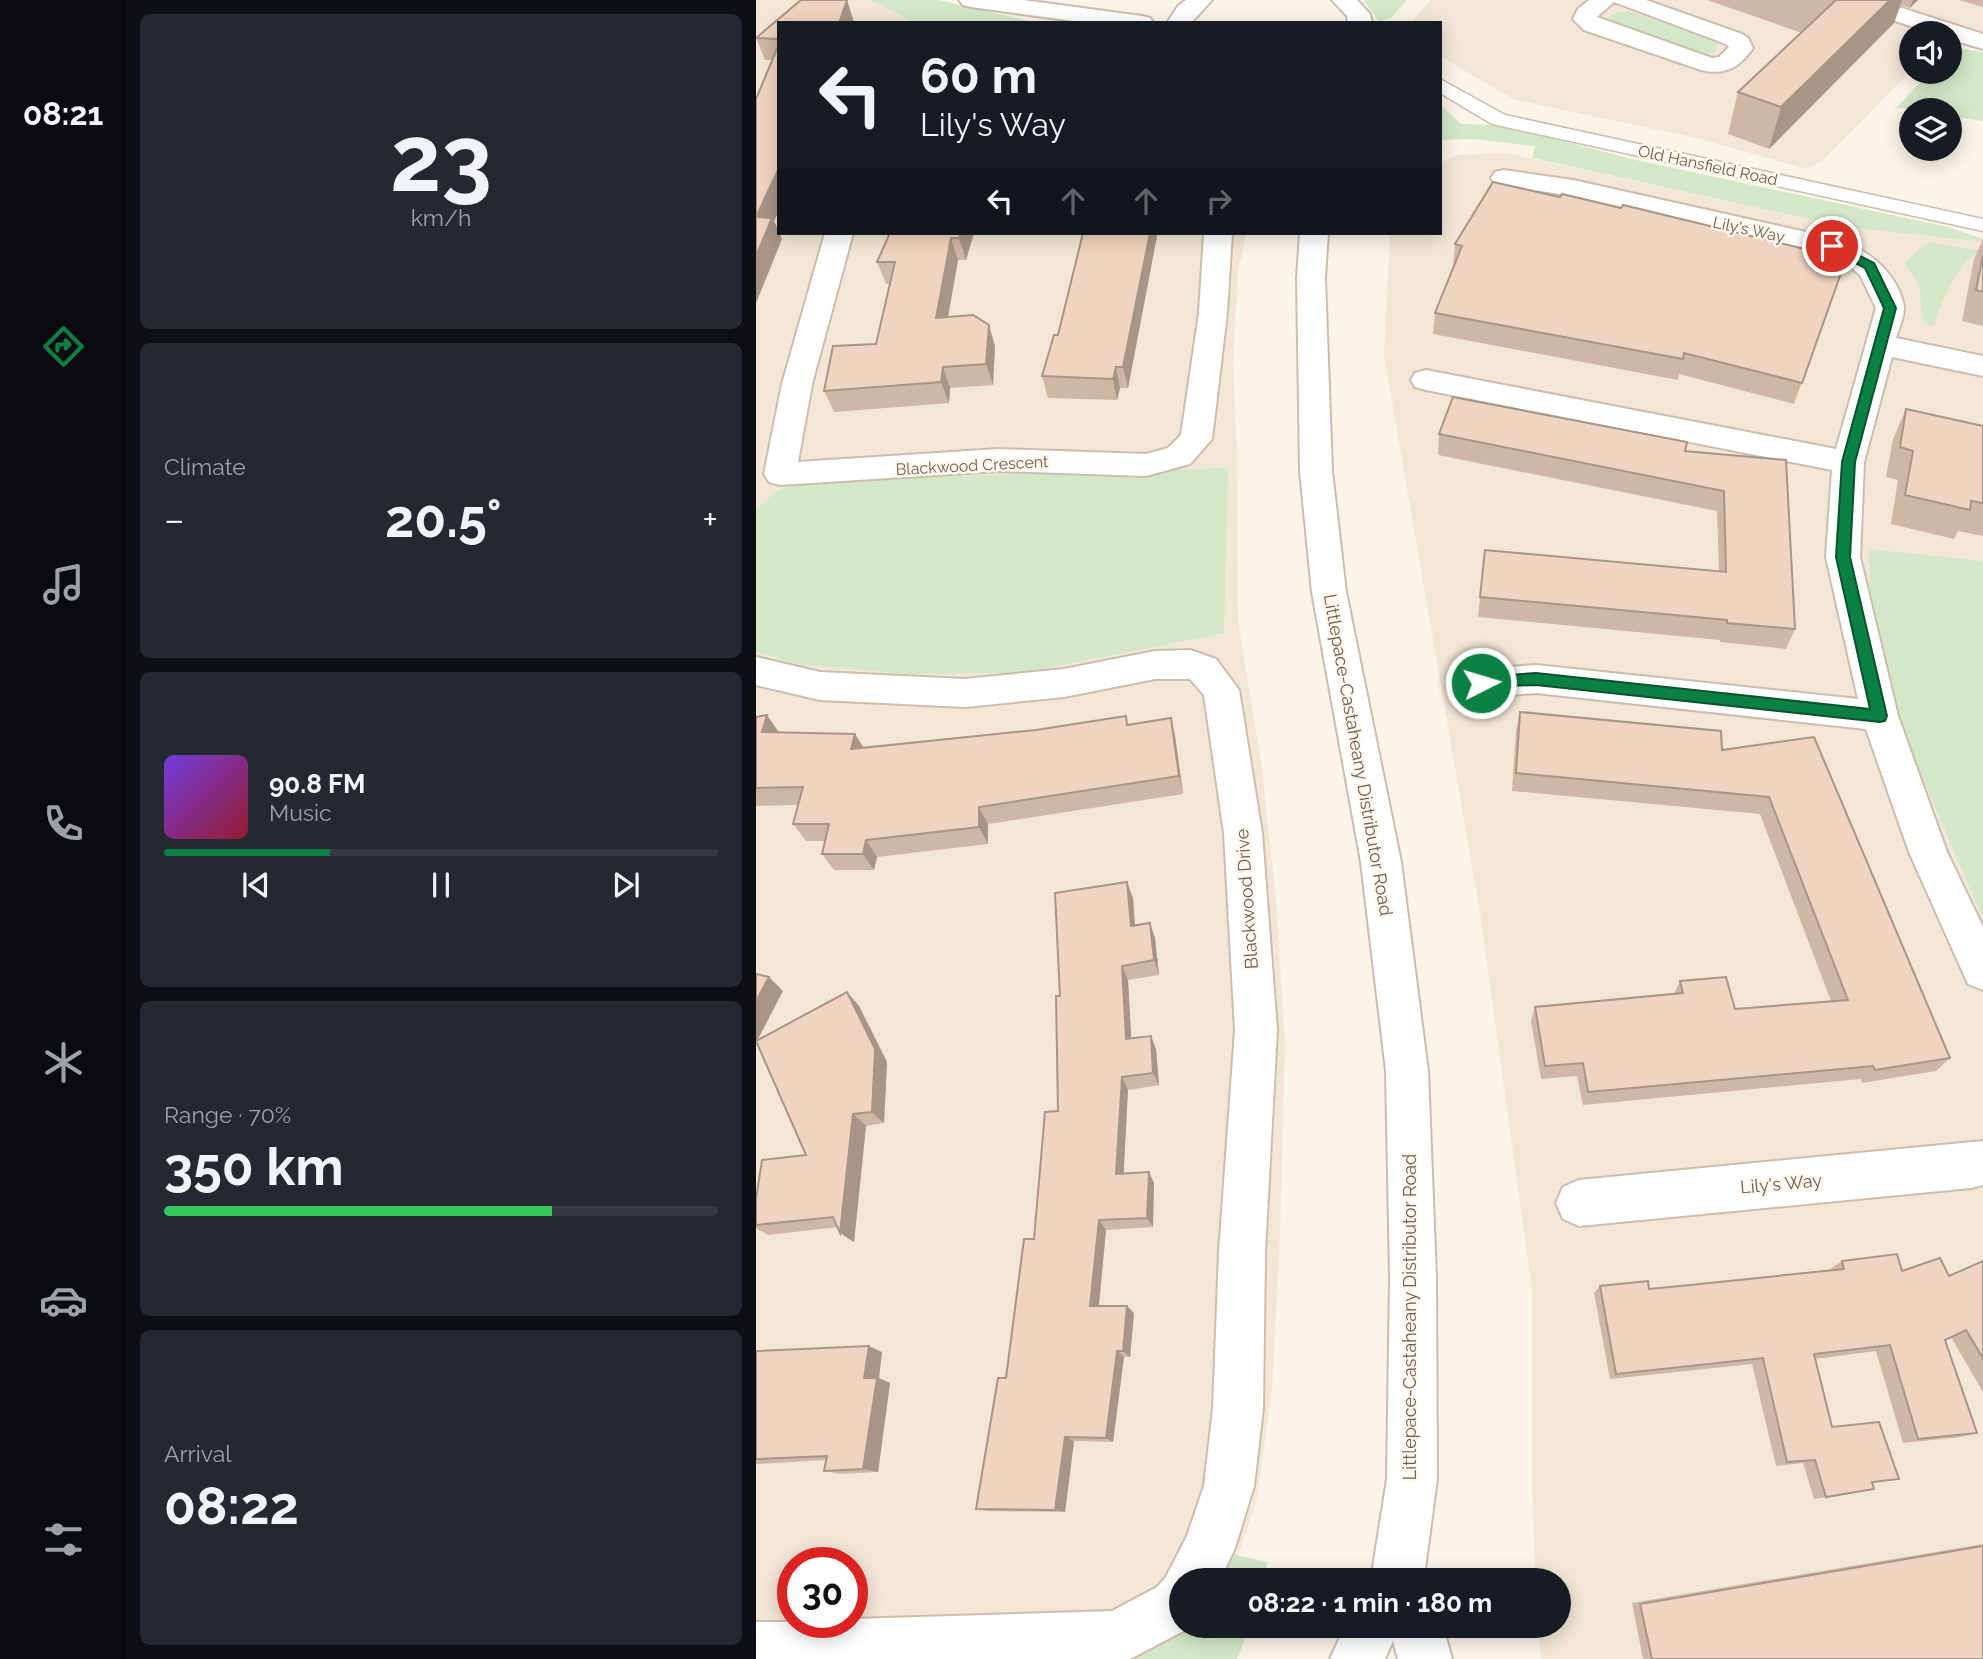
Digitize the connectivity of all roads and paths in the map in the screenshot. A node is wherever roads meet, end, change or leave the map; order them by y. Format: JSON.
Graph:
{"nodes":[{"id":1,"x":971,"y":0,"type":"edge"},
{"id":2,"x":1200,"y":0,"type":"edge"},
{"id":3,"x":1344,"y":0,"type":"edge"},
{"id":4,"x":1604,"y":0,"type":"edge"},
{"id":5,"x":1624,"y":0,"type":"edge"},
{"id":6,"x":1699,"y":0,"type":"edge"},
{"id":7,"x":1854,"y":0,"type":"edge"},
{"id":8,"x":1676,"y":19,"type":"junction"},
{"id":9,"x":1127,"y":21,"type":"edge"},
{"id":10,"x":1181,"y":21,"type":"edge"},
{"id":11,"x":1360,"y":21,"type":"edge"},
{"id":12,"x":1983,"y":42,"type":"edge"},
{"id":13,"x":1442,"y":86,"type":"edge"},
{"id":14,"x":1504,"y":178,"type":"dead end"},
{"id":15,"x":1983,"y":225,"type":"edge"},
{"id":16,"x":838,"y":235,"type":"edge"},
{"id":17,"x":1218,"y":235,"type":"edge"},
{"id":18,"x":1314,"y":235,"type":"edge"},
{"id":19,"x":1882,"y":345,"type":"junction"},
{"id":20,"x":1983,"y":366,"type":"edge"},
{"id":21,"x":1426,"y":380,"type":"dead end"},
{"id":22,"x":1848,"y":462,"type":"junction"},
{"id":23,"x":768,"y":484,"type":"edge"},
{"id":24,"x":756,"y":671,"type":"edge"},
{"id":25,"x":1481,"y":683,"type":"dead end"},
{"id":26,"x":1880,"y":716,"type":"junction"},
{"id":27,"x":1983,"y":971,"type":"edge"},
{"id":28,"x":1983,"y":1163,"type":"edge"},
{"id":29,"x":1579,"y":1203,"type":"dead end"},
{"id":30,"x":1198,"y":1568,"type":"edge"},
{"id":31,"x":1399,"y":1568,"type":"edge"},
{"id":32,"x":1169,"y":1610,"type":"edge"},
{"id":33,"x":1367,"y":1638,"type":"edge"},
{"id":34,"x":1419,"y":1638,"type":"edge"},
{"id":35,"x":756,"y":1649,"type":"edge"},
{"id":36,"x":1357,"y":1659,"type":"edge"},
{"id":37,"x":1425,"y":1659,"type":"edge"}],
"edges":[{"from":1,"to":9,"type":"street"},
{"from":2,"to":10,"type":"street"},
{"from":3,"to":11,"type":"street"},
{"from":4,"to":8,"type":"street"},
{"from":5,"to":8,"type":"street"},
{"from":6,"to":8,"type":"street"},
{"from":7,"to":12,"type":"street"},
{"from":13,"to":15,"type":"street","name":"Old Hansfield Road"},
{"from":14,"to":19,"type":"street","name":"Lily's Way"},
{"from":16,"to":23,"type":"street","name":"Blackwood Crescent"},
{"from":17,"to":23,"type":"street","name":"Blackwood Crescent"},
{"from":18,"to":31,"type":"street","name":"Littlepace-Castaheany Distributor Road"},
{"from":19,"to":20,"type":"street"},
{"from":19,"to":22,"type":"street","name":"Lily's Way"},
{"from":21,"to":22,"type":"street"},
{"from":22,"to":26,"type":"street","name":"Lily's Way"},
{"from":24,"to":30,"type":"street","name":"Blackwood Drive"},
{"from":25,"to":26,"type":"street"},
{"from":26,"to":27,"type":"street","name":"Lily's Way"},
{"from":28,"to":29,"type":"street","name":"Lily's Way"},
{"from":32,"to":35,"type":"street"},
{"from":33,"to":36,"type":"street"},
{"from":34,"to":37,"type":"street"}]}
